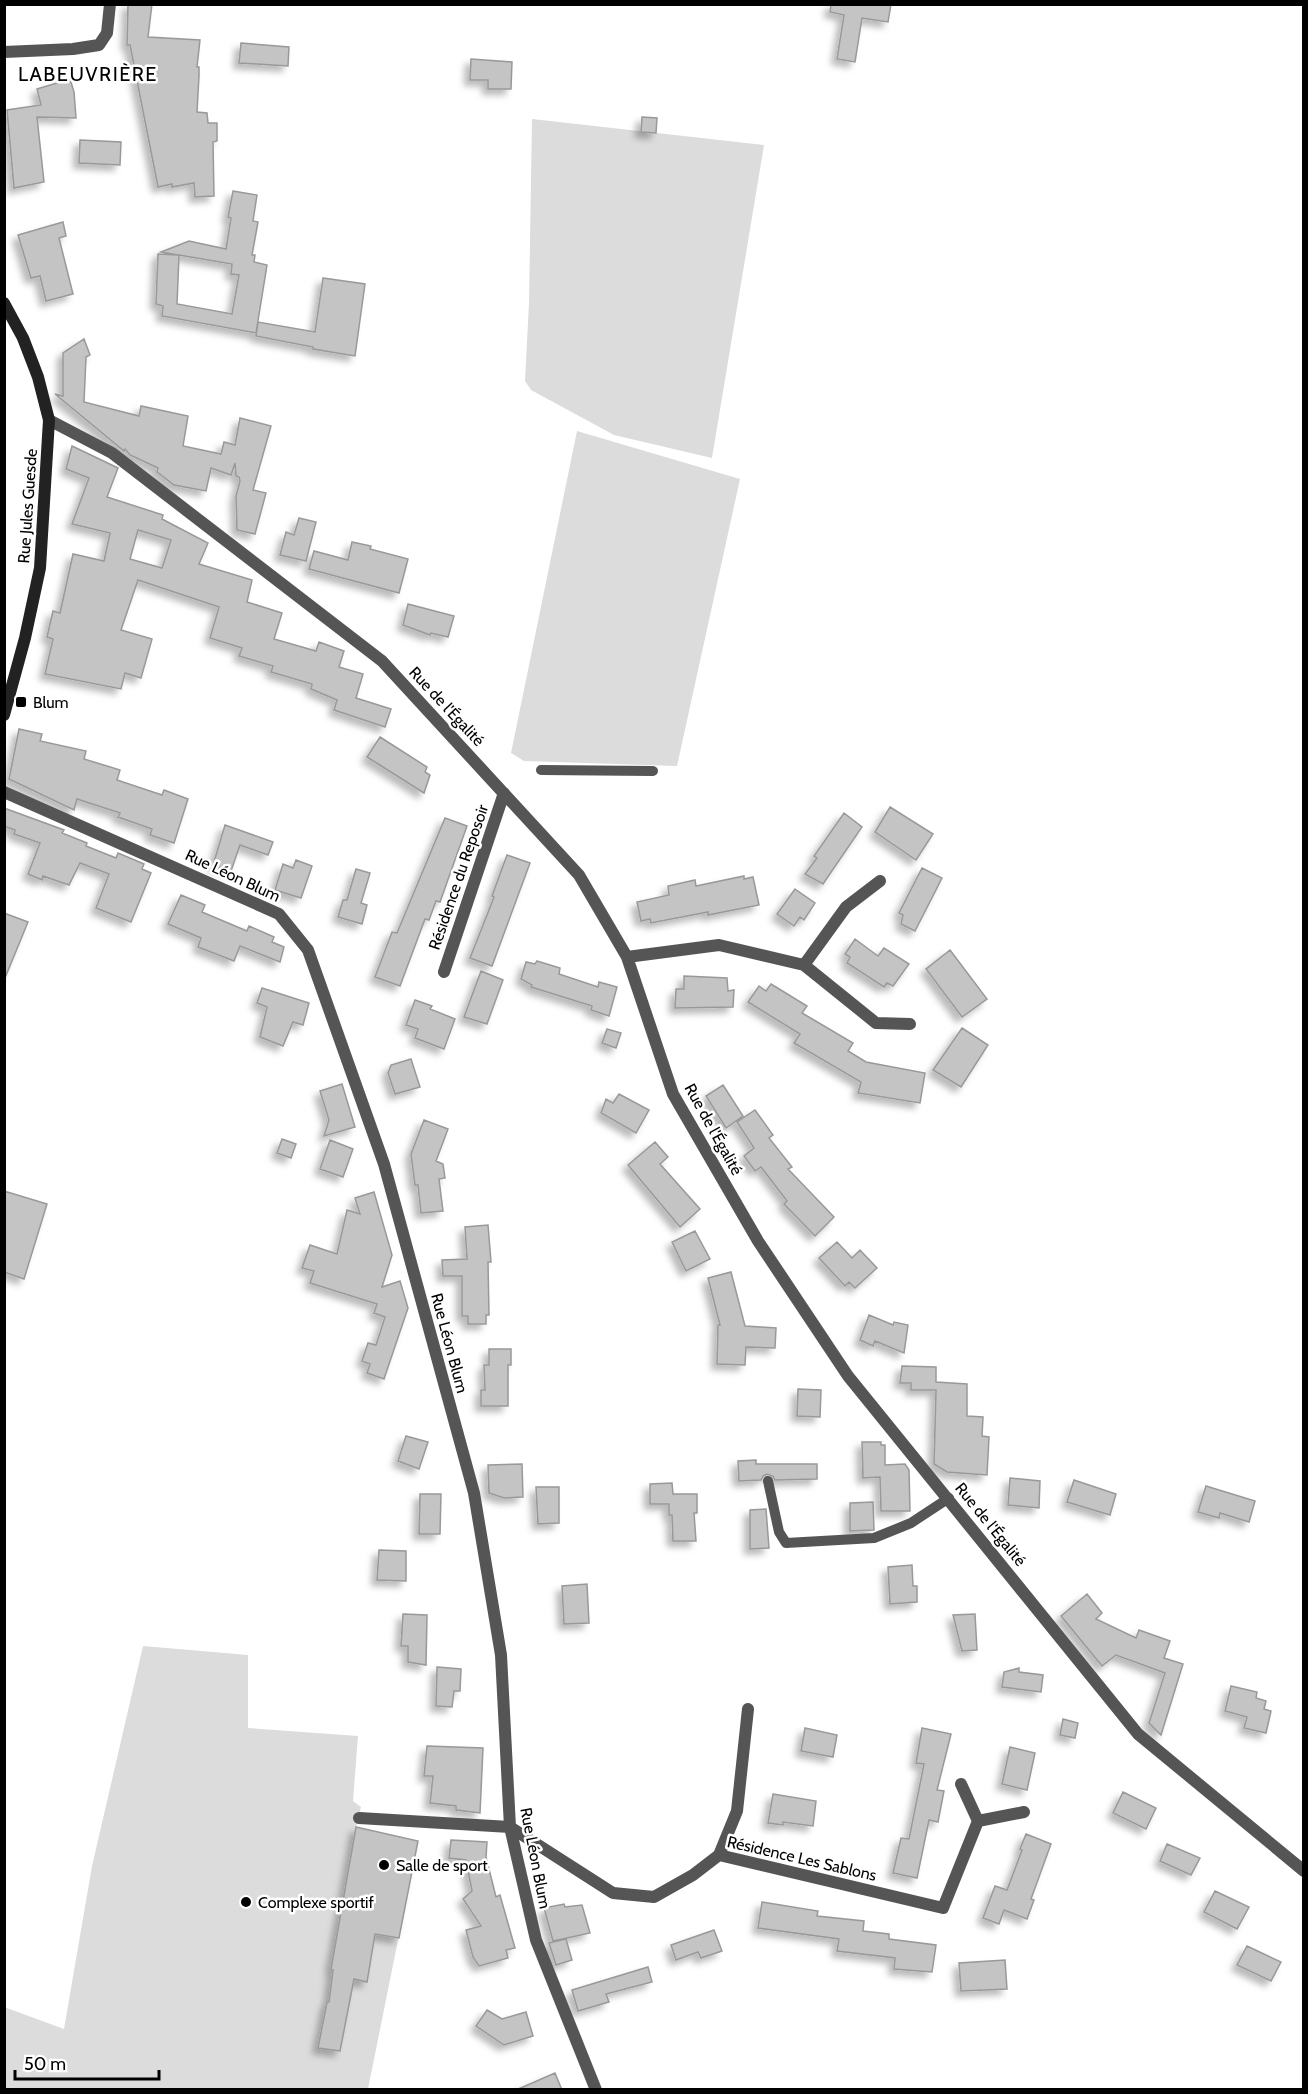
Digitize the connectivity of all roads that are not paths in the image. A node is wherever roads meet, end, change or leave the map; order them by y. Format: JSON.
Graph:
{"nodes":[{"id":1,"x":110,"y":4,"type":"edge"},
{"id":2,"x":4,"y":52,"type":"edge"},
{"id":3,"x":5,"y":306,"type":"edge"},
{"id":4,"x":49,"y":420,"type":"junction"},
{"id":5,"x":4,"y":715,"type":"edge"},
{"id":6,"x":541,"y":770,"type":"dead end"},
{"id":7,"x":652,"y":771,"type":"dead end"},
{"id":8,"x":4,"y":792,"type":"edge"},
{"id":9,"x":504,"y":793,"type":"junction"},
{"id":10,"x":880,"y":880,"type":"dead end"},
{"id":11,"x":627,"y":957,"type":"junction"},
{"id":12,"x":804,"y":965,"type":"junction"},
{"id":13,"x":444,"y":972,"type":"dead end"},
{"id":14,"x":910,"y":1024,"type":"dead end"},
{"id":15,"x":768,"y":1481,"type":"dead end"},
{"id":16,"x":949,"y":1498,"type":"junction"},
{"id":17,"x":748,"y":1708,"type":"dead end"},
{"id":18,"x":961,"y":1784,"type":"dead end"},
{"id":19,"x":1024,"y":1812,"type":"dead end"},
{"id":20,"x":359,"y":1818,"type":"dead end"},
{"id":21,"x":978,"y":1821,"type":"junction"},
{"id":22,"x":510,"y":1827,"type":"junction"},
{"id":23,"x":718,"y":1855,"type":"junction"},
{"id":24,"x":1304,"y":1871,"type":"edge"},
{"id":25,"x":596,"y":2090,"type":"edge"}],
"edges":[{"from":1,"to":2,"type":"street"},
{"from":3,"to":4,"type":"street","name":"Rue Jules Guesde"},
{"from":4,"to":5,"type":"street","name":"Rue Jules Guesde"},
{"from":4,"to":9,"type":"street","name":"Rue de l'Égalité"},
{"from":6,"to":7,"type":"lane"},
{"from":8,"to":22,"type":"street","name":"Rue Léon Blum"},
{"from":9,"to":11,"type":"street","name":"Rue de l'Égalité"},
{"from":9,"to":13,"type":"street","name":"Résidence du Reposoir"},
{"from":10,"to":12,"type":"street"},
{"from":11,"to":12,"type":"street"},
{"from":11,"to":16,"type":"street","name":"Rue de l'Égalité"},
{"from":12,"to":14,"type":"street"},
{"from":15,"to":16,"type":"lane"},
{"from":16,"to":24,"type":"street","name":"Rue de l'Égalité"},
{"from":17,"to":23,"type":"street"},
{"from":18,"to":21,"type":"street"},
{"from":19,"to":21,"type":"street"},
{"from":20,"to":22,"type":"street"},
{"from":21,"to":23,"type":"street","name":"Résidence Les Sablons"},
{"from":22,"to":23,"type":"street","name":"Résidence Les Sablons"},
{"from":22,"to":25,"type":"street","name":"Rue Léon Blum"}]}
